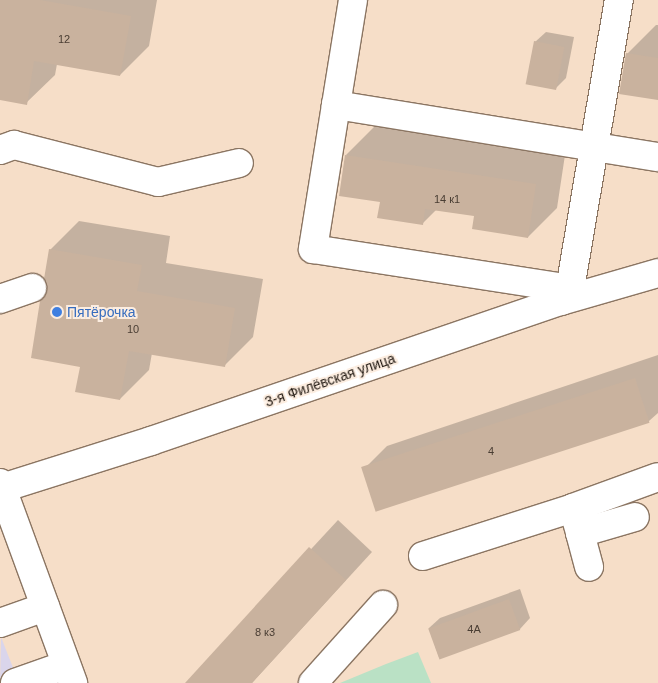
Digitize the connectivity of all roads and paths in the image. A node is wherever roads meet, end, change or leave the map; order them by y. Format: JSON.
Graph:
{"nodes":[{"id":1,"x":354,"y":0,"type":"edge"},
{"id":2,"x":619,"y":0,"type":"edge"},
{"id":3,"x":336,"y":105,"type":"junction"},
{"id":4,"x":595,"y":147,"type":"junction"},
{"id":5,"x":0,"y":150,"type":"edge"},
{"id":6,"x":658,"y":158,"type":"edge"},
{"id":7,"x":239,"y":163,"type":"dead end"},
{"id":8,"x":658,"y":273,"type":"edge"},
{"id":9,"x":32,"y":288,"type":"dead end"},
{"id":10,"x":566,"y":295,"type":"junction"},
{"id":11,"x":0,"y":300,"type":"edge"},
{"id":12,"x":658,"y":477,"type":"edge"},
{"id":13,"x":1,"y":486,"type":"edge"},
{"id":14,"x":635,"y":517,"type":"dead end"},
{"id":15,"x":576,"y":520,"type":"junction"},
{"id":16,"x":423,"y":556,"type":"dead end"},
{"id":17,"x":589,"y":567,"type":"dead end"},
{"id":18,"x":384,"y":605,"type":"dead end"},
{"id":19,"x":45,"y":607,"type":"junction"},
{"id":20,"x":0,"y":623,"type":"edge"},
{"id":21,"x":70,"y":674,"type":"edge"},
{"id":22,"x":15,"y":683,"type":"edge"},
{"id":23,"x":312,"y":683,"type":"edge"}],
"edges":[{"from":1,"to":3,"type":"street"},
{"from":2,"to":4,"type":"street"},
{"from":3,"to":4,"type":"street"},
{"from":3,"to":10,"type":"street"},
{"from":4,"to":6,"type":"street"},
{"from":4,"to":10,"type":"street"},
{"from":5,"to":7,"type":"street"},
{"from":8,"to":10,"type":"street","name":"3-я Филёвская улица"},
{"from":9,"to":11,"type":"street"},
{"from":10,"to":13,"type":"street","name":"3-я Филёвская улица"},
{"from":12,"to":15,"type":"street"},
{"from":13,"to":19,"type":"street"},
{"from":14,"to":15,"type":"street"},
{"from":15,"to":16,"type":"street"},
{"from":15,"to":17,"type":"street"},
{"from":18,"to":23,"type":"street"},
{"from":19,"to":20,"type":"street"},
{"from":19,"to":21,"type":"street"},
{"from":21,"to":22,"type":"street"}]}
